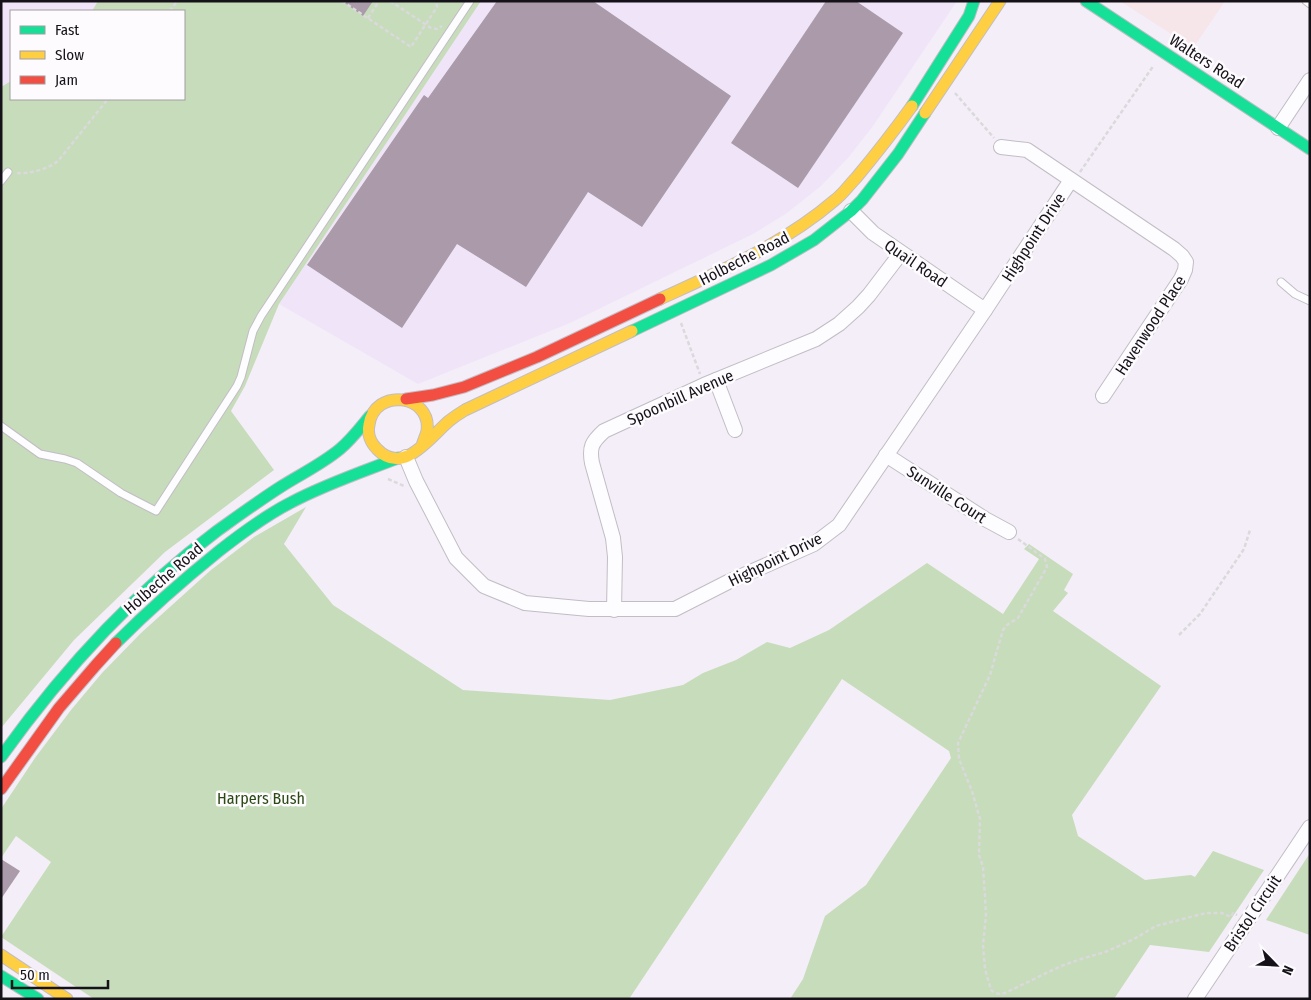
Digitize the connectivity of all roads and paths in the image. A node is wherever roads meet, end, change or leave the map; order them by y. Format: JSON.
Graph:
{"nodes":[{"id":1,"x":342,"y":1,"type":"edge"},
{"id":2,"x":379,"y":1,"type":"edge"},
{"id":3,"x":390,"y":1,"type":"edge"},
{"id":4,"x":436,"y":1,"type":"edge"},
{"id":5,"x":470,"y":1,"type":"edge"},
{"id":6,"x":974,"y":1,"type":"edge"},
{"id":7,"x":1000,"y":1,"type":"edge"},
{"id":8,"x":1086,"y":1,"type":"edge"},
{"id":9,"x":1306,"y":1,"type":"edge"},
{"id":10,"x":1310,"y":4,"type":"edge"},
{"id":11,"x":368,"y":18,"type":"junction"},
{"id":12,"x":446,"y":22,"type":"dead end"},
{"id":13,"x":426,"y":25,"type":"junction"},
{"id":14,"x":1154,"y":65,"type":"dead end"},
{"id":15,"x":1310,"y":80,"type":"edge"},
{"id":16,"x":946,"y":83,"type":"junction"},
{"id":17,"x":107,"y":100,"type":"edge"},
{"id":18,"x":1278,"y":128,"type":"junction"},
{"id":19,"x":1001,"y":147,"type":"joint"},
{"id":20,"x":1310,"y":148,"type":"edge"},
{"id":21,"x":8,"y":172,"type":"joint"},
{"id":22,"x":1072,"y":180,"type":"junction"},
{"id":23,"x":1,"y":181,"type":"edge"},
{"id":24,"x":851,"y":211,"type":"junction"},
{"id":25,"x":901,"y":253,"type":"junction"},
{"id":26,"x":1281,"y":282,"type":"dead end"},
{"id":27,"x":1310,"y":302,"type":"edge"},
{"id":28,"x":985,"y":310,"type":"junction"},
{"id":29,"x":680,"y":321,"type":"dead end"},
{"id":30,"x":710,"y":382,"type":"junction"},
{"id":31,"x":1103,"y":396,"type":"dead end"},
{"id":32,"x":406,"y":399,"type":"junction"},
{"id":33,"x":372,"y":414,"type":"junction"},
{"id":34,"x":1,"y":426,"type":"edge"},
{"id":35,"x":735,"y":430,"type":"dead end"},
{"id":36,"x":422,"y":446,"type":"junction"},
{"id":37,"x":886,"y":454,"type":"junction"},
{"id":38,"x":402,"y":458,"type":"junction"},
{"id":39,"x":382,"y":477,"type":"dead end"},
{"id":40,"x":416,"y":481,"type":"junction"},
{"id":41,"x":1250,"y":530,"type":"dead end"},
{"id":42,"x":1008,"y":532,"type":"joint"},
{"id":43,"x":614,"y":610,"type":"junction"},
{"id":44,"x":1179,"y":635,"type":"dead end"},
{"id":45,"x":1,"y":756,"type":"edge"},
{"id":46,"x":1,"y":788,"type":"edge"},
{"id":47,"x":1310,"y":827,"type":"edge"},
{"id":48,"x":1240,"y":918,"type":"dead end"},
{"id":49,"x":1,"y":955,"type":"edge"},
{"id":50,"x":1,"y":976,"type":"edge"},
{"id":51,"x":38,"y":999,"type":"edge"},
{"id":52,"x":67,"y":999,"type":"edge"},
{"id":53,"x":1195,"y":999,"type":"edge"}],
"edges":[{"from":1,"to":11,"type":"path"},
{"from":2,"to":11,"type":"path"},
{"from":3,"to":13,"type":"path"},
{"from":4,"to":13,"type":"path"},
{"from":5,"to":34,"type":"lane"},
{"from":6,"to":32,"type":"street","name":"Holbeche Road"},
{"from":7,"to":16,"type":"street","name":"Holbeche Road"},
{"from":8,"to":18,"type":"street","name":"Walters Road"},
{"from":9,"to":10,"type":"lane"},
{"from":11,"to":13,"type":"path"},
{"from":12,"to":13,"type":"path"},
{"from":14,"to":22,"type":"path"},
{"from":15,"to":18,"type":"street"},
{"from":16,"to":19,"type":"path"},
{"from":16,"to":24,"type":"street","name":"Holbeche Road"},
{"from":17,"to":21,"type":"path"},
{"from":18,"to":20,"type":"street","name":"Walters Road"},
{"from":19,"to":22,"type":"street","name":"Havenwood Place"},
{"from":21,"to":23,"type":"lane"},
{"from":22,"to":28,"type":"street","name":"Highpoint Drive"},
{"from":22,"to":31,"type":"street","name":"Havenwood Place"},
{"from":24,"to":25,"type":"street","name":"Quail Road"},
{"from":24,"to":36,"type":"street","name":"Holbeche Road"},
{"from":25,"to":28,"type":"street","name":"Quail Road"},
{"from":25,"to":30,"type":"street","name":"Spoonbill Avenue"},
{"from":26,"to":27,"type":"lane"},
{"from":28,"to":37,"type":"street","name":"Highpoint Drive"},
{"from":29,"to":30,"type":"path"},
{"from":30,"to":35,"type":"street"},
{"from":30,"to":43,"type":"street","name":"Spoonbill Avenue"},
{"from":32,"to":33,"type":"street"},
{"from":32,"to":36,"type":"street"},
{"from":33,"to":38,"type":"street"},
{"from":33,"to":45,"type":"street","name":"Holbeche Road"},
{"from":36,"to":38,"type":"street"},
{"from":37,"to":42,"type":"street","name":"Sunville Court"},
{"from":37,"to":43,"type":"street","name":"Highpoint Drive"},
{"from":38,"to":40,"type":"street","name":"Highpoint Drive"},
{"from":38,"to":46,"type":"street","name":"Holbeche Road"},
{"from":39,"to":40,"type":"path"},
{"from":40,"to":43,"type":"street","name":"Highpoint Drive"},
{"from":41,"to":44,"type":"path"},
{"from":42,"to":48,"type":"path"},
{"from":47,"to":53,"type":"street","name":"Bristol Circuit"},
{"from":49,"to":52,"type":"street"},
{"from":50,"to":51,"type":"street"}]}
